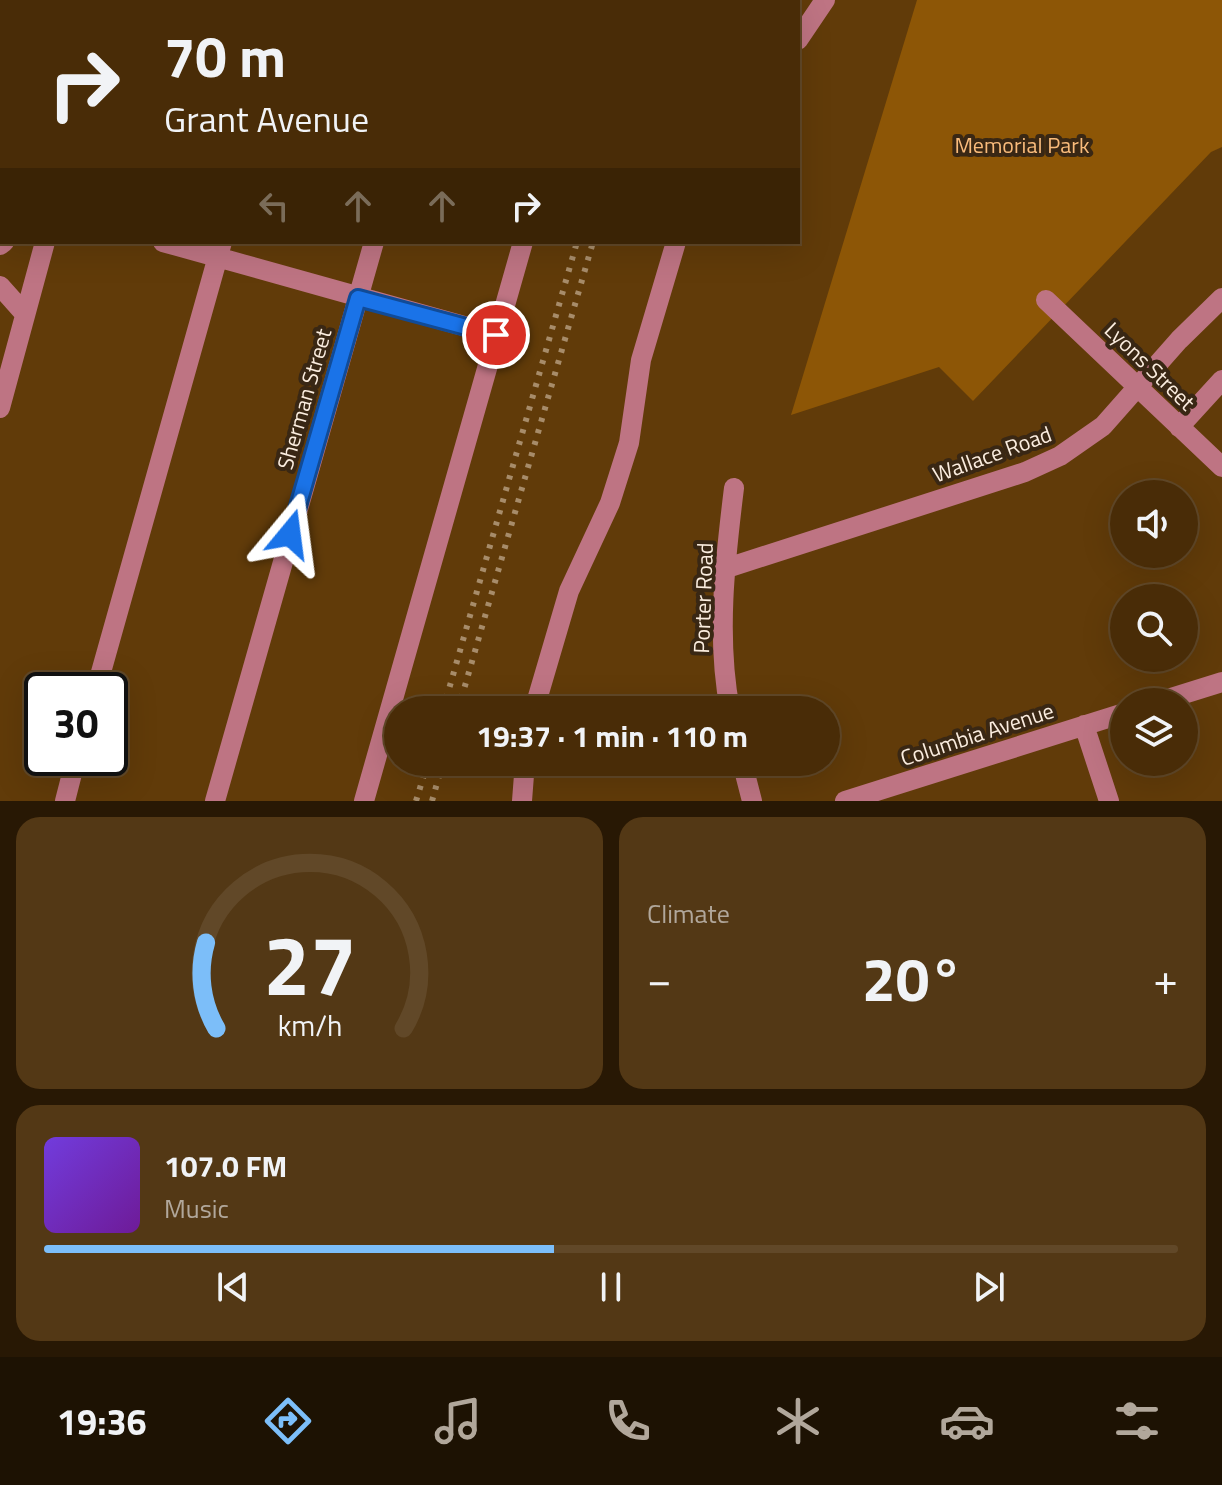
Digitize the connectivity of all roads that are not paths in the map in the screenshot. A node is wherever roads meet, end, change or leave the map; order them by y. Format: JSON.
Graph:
{"nodes":[{"id":1,"x":825,"y":0,"type":"edge"},
{"id":2,"x":800,"y":37,"type":"edge"},
{"id":3,"x":44,"y":244,"type":"edge"},
{"id":4,"x":177,"y":244,"type":"edge"},
{"id":5,"x":373,"y":244,"type":"edge"},
{"id":6,"x":522,"y":244,"type":"edge"},
{"id":7,"x":675,"y":244,"type":"edge"},
{"id":8,"x":220,"y":250,"type":"edge"},
{"id":9,"x":0,"y":286,"type":"edge"},
{"id":10,"x":358,"y":298,"type":"junction"},
{"id":11,"x":1222,"y":298,"type":"edge"},
{"id":12,"x":1046,"y":300,"type":"dead end"},
{"id":13,"x":25,"y":314,"type":"junction"},
{"id":14,"x":496,"y":335,"type":"junction"},
{"id":15,"x":1222,"y":380,"type":"edge"},
{"id":16,"x":1138,"y":388,"type":"junction"},
{"id":17,"x":0,"y":408,"type":"edge"},
{"id":18,"x":1179,"y":427,"type":"junction"},
{"id":19,"x":1222,"y":467,"type":"edge"},
{"id":20,"x":734,"y":488,"type":"dead end"},
{"id":21,"x":724,"y":569,"type":"junction"},
{"id":22,"x":101,"y":672,"type":"edge"},
{"id":23,"x":1222,"y":682,"type":"edge"},
{"id":24,"x":1198,"y":690,"type":"edge"},
{"id":25,"x":538,"y":696,"type":"edge"},
{"id":26,"x":728,"y":696,"type":"edge"},
{"id":27,"x":1110,"y":717,"type":"edge"},
{"id":28,"x":1084,"y":725,"type":"junction"},
{"id":29,"x":71,"y":776,"type":"edge"},
{"id":30,"x":524,"y":776,"type":"edge"},
{"id":31,"x":746,"y":776,"type":"edge"},
{"id":32,"x":65,"y":801,"type":"edge"},
{"id":33,"x":215,"y":801,"type":"edge"},
{"id":34,"x":364,"y":801,"type":"edge"},
{"id":35,"x":522,"y":801,"type":"edge"},
{"id":36,"x":752,"y":801,"type":"edge"},
{"id":37,"x":845,"y":801,"type":"edge"},
{"id":38,"x":1109,"y":801,"type":"edge"}],
"edges":[{"from":1,"to":2,"type":"street"},
{"from":3,"to":13,"type":"street"},
{"from":4,"to":8,"type":"street"},
{"from":5,"to":10,"type":"street","name":"Sherman Street"},
{"from":6,"to":14,"type":"street"},
{"from":7,"to":25,"type":"street"},
{"from":8,"to":10,"type":"street"},
{"from":8,"to":22,"type":"street"},
{"from":9,"to":13,"type":"street"},
{"from":10,"to":14,"type":"street"},
{"from":10,"to":33,"type":"street","name":"Sherman Street"},
{"from":11,"to":16,"type":"street","name":"Wallace Road"},
{"from":12,"to":16,"type":"street","name":"Lyons Street"},
{"from":13,"to":17,"type":"street"},
{"from":14,"to":34,"type":"street"},
{"from":15,"to":18,"type":"street"},
{"from":16,"to":18,"type":"street","name":"Lyons Street"},
{"from":16,"to":21,"type":"street","name":"Wallace Road"},
{"from":18,"to":19,"type":"street","name":"Lyons Street"},
{"from":20,"to":21,"type":"street","name":"Porter Road"},
{"from":21,"to":26,"type":"street","name":"Porter Road"},
{"from":23,"to":24,"type":"street"},
{"from":27,"to":28,"type":"street","name":"Columbia Avenue"},
{"from":28,"to":37,"type":"street","name":"Columbia Avenue"},
{"from":28,"to":38,"type":"street"},
{"from":29,"to":32,"type":"street"},
{"from":30,"to":35,"type":"street"},
{"from":31,"to":36,"type":"street"}]}
